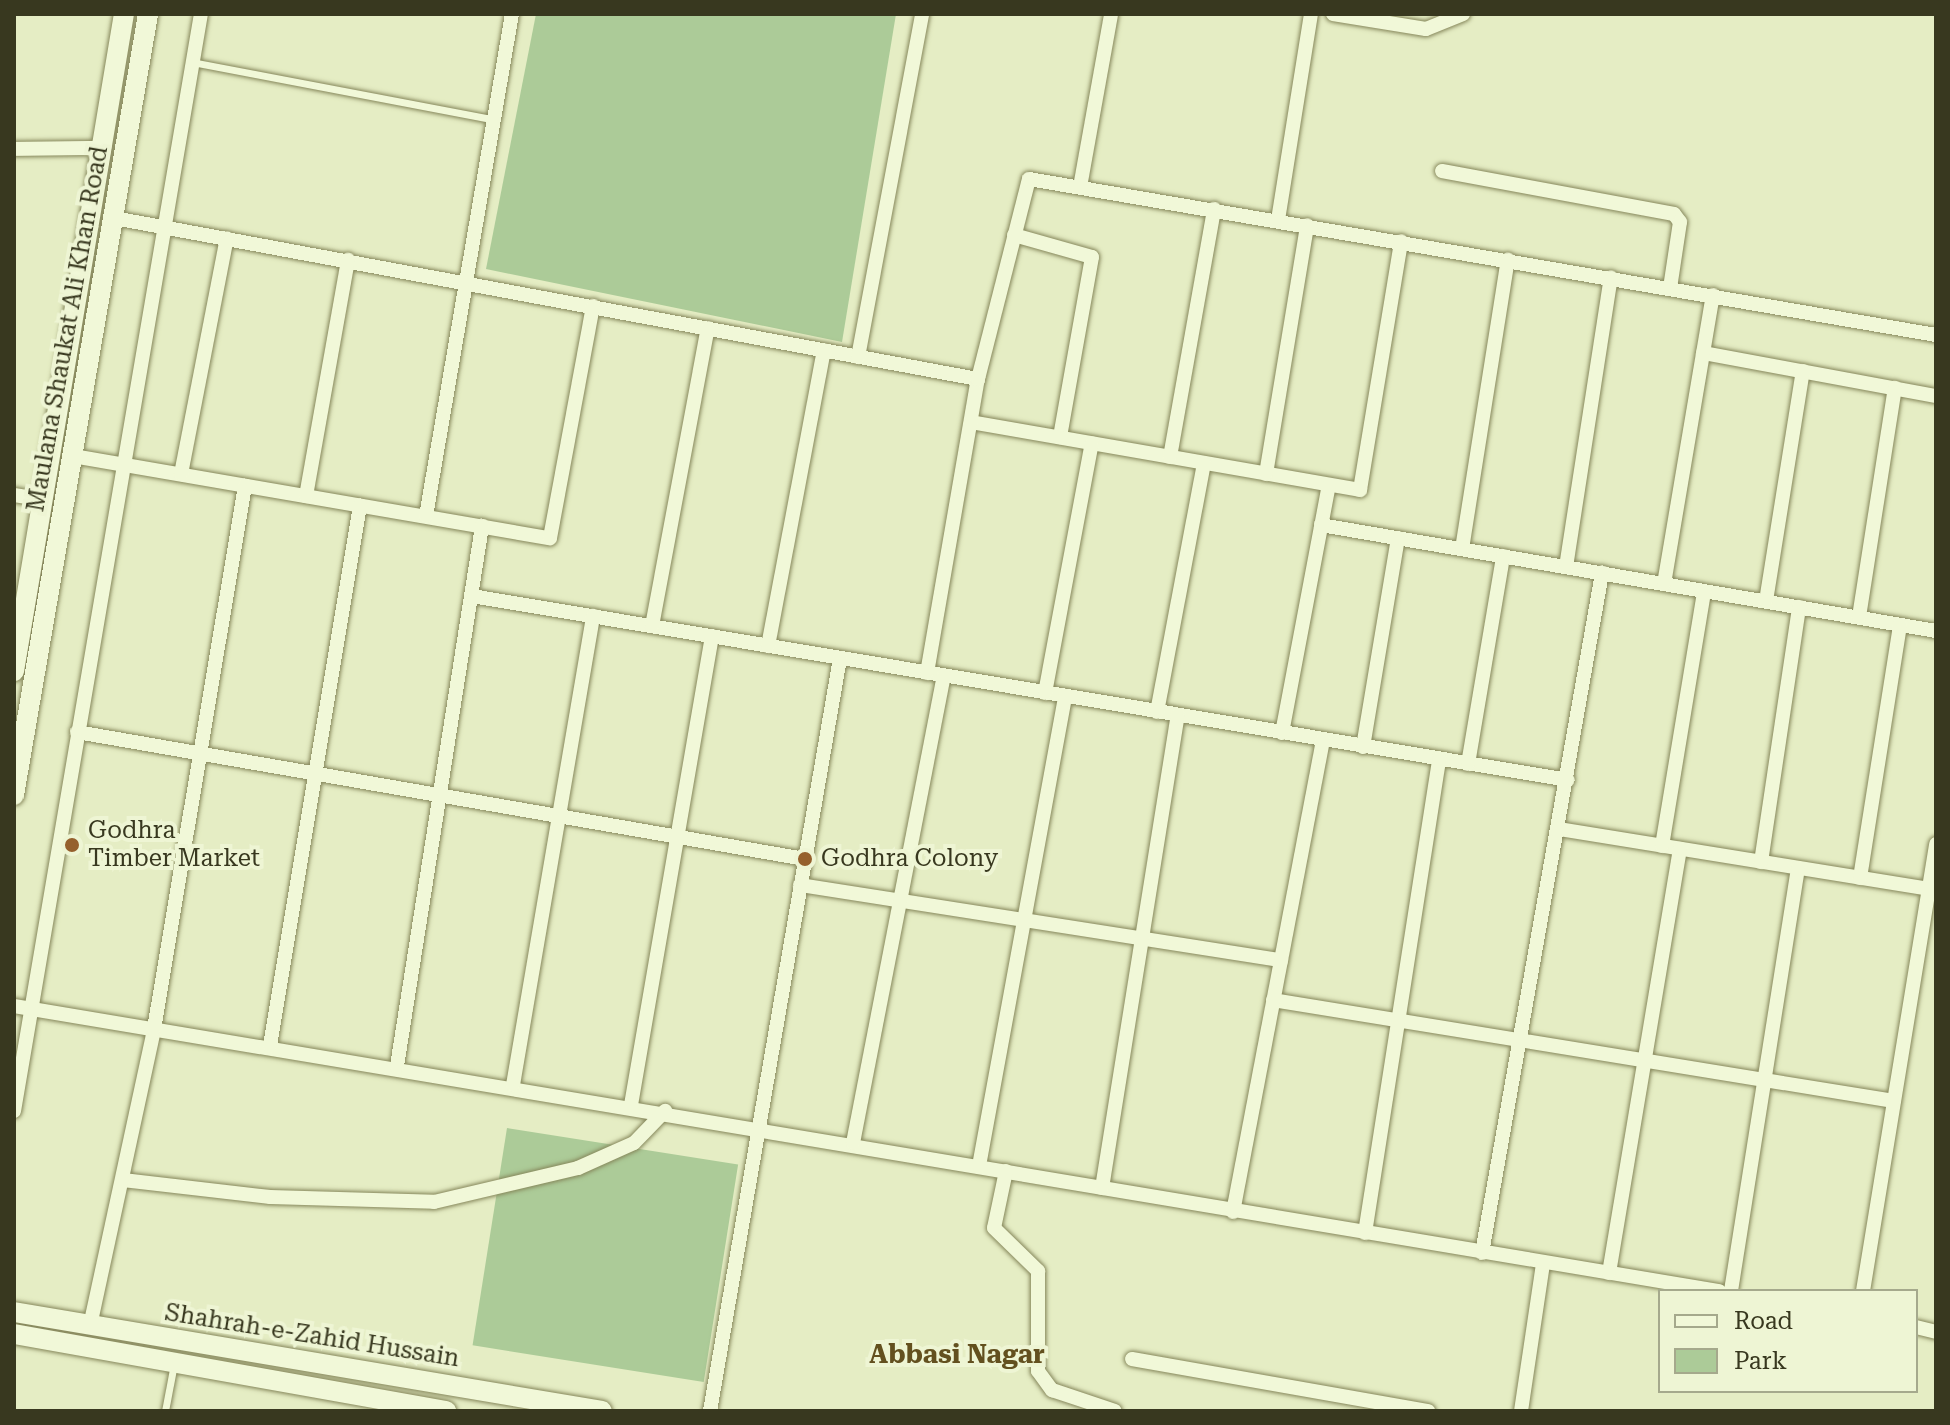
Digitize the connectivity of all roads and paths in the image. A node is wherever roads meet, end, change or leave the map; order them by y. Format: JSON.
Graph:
{"nodes":[{"id":1,"x":124,"y":14,"type":"edge"},
{"id":2,"x":148,"y":14,"type":"edge"},
{"id":3,"x":201,"y":14,"type":"edge"},
{"id":4,"x":512,"y":14,"type":"edge"},
{"id":5,"x":922,"y":14,"type":"edge"},
{"id":6,"x":1311,"y":14,"type":"edge"},
{"id":7,"x":1333,"y":14,"type":"edge"},
{"id":8,"x":1463,"y":14,"type":"edge"},
{"id":9,"x":1107,"y":15,"type":"edge"},
{"id":10,"x":192,"y":62,"type":"junction"},
{"id":11,"x":495,"y":120,"type":"junction"},
{"id":12,"x":101,"y":148,"type":"junction"},
{"id":13,"x":14,"y":149,"type":"edge"},
{"id":14,"x":1442,"y":171,"type":"dead end"},
{"id":15,"x":1080,"y":187,"type":"junction"},
{"id":16,"x":1214,"y":209,"type":"junction"},
{"id":17,"x":114,"y":218,"type":"junction"},
{"id":18,"x":1278,"y":220,"type":"junction"},
{"id":19,"x":1307,"y":225,"type":"junction"},
{"id":20,"x":162,"y":227,"type":"junction"},
{"id":21,"x":1014,"y":235,"type":"junction"},
{"id":22,"x":227,"y":238,"type":"junction"},
{"id":23,"x":1401,"y":241,"type":"junction"},
{"id":24,"x":348,"y":260,"type":"junction"},
{"id":25,"x":1508,"y":260,"type":"junction"},
{"id":26,"x":1611,"y":277,"type":"junction"},
{"id":27,"x":466,"y":281,"type":"junction"},
{"id":28,"x":1670,"y":288,"type":"junction"},
{"id":29,"x":1713,"y":295,"type":"junction"},
{"id":30,"x":593,"y":306,"type":"junction"},
{"id":31,"x":708,"y":328,"type":"junction"},
{"id":32,"x":1936,"y":335,"type":"edge"},
{"id":33,"x":824,"y":350,"type":"junction"},
{"id":34,"x":1703,"y":353,"type":"junction"},
{"id":35,"x":858,"y":357,"type":"junction"},
{"id":36,"x":1803,"y":371,"type":"junction"},
{"id":37,"x":978,"y":379,"type":"junction"},
{"id":38,"x":1895,"y":388,"type":"junction"},
{"id":39,"x":1936,"y":396,"type":"edge"},
{"id":40,"x":971,"y":422,"type":"junction"},
{"id":41,"x":1060,"y":437,"type":"junction"},
{"id":42,"x":1092,"y":443,"type":"junction"},
{"id":43,"x":73,"y":456,"type":"junction"},
{"id":44,"x":1170,"y":457,"type":"junction"},
{"id":45,"x":120,"y":462,"type":"junction"},
{"id":46,"x":1204,"y":463,"type":"junction"},
{"id":47,"x":181,"y":474,"type":"junction"},
{"id":48,"x":1266,"y":474,"type":"junction"},
{"id":49,"x":1329,"y":485,"type":"junction"},
{"id":50,"x":245,"y":486,"type":"junction"},
{"id":51,"x":14,"y":495,"type":"edge"},
{"id":52,"x":306,"y":496,"type":"junction"},
{"id":53,"x":44,"y":500,"type":"junction"},
{"id":54,"x":360,"y":505,"type":"junction"},
{"id":55,"x":426,"y":516,"type":"junction"},
{"id":56,"x":1321,"y":525,"type":"junction"},
{"id":57,"x":482,"y":526,"type":"junction"},
{"id":58,"x":1398,"y":538,"type":"junction"},
{"id":59,"x":1462,"y":549,"type":"junction"},
{"id":60,"x":1503,"y":556,"type":"junction"},
{"id":61,"x":1566,"y":567,"type":"junction"},
{"id":62,"x":1602,"y":573,"type":"junction"},
{"id":63,"x":1664,"y":584,"type":"junction"},
{"id":64,"x":1704,"y":591,"type":"junction"},
{"id":65,"x":472,"y":596,"type":"junction"},
{"id":66,"x":1766,"y":601,"type":"junction"},
{"id":67,"x":1799,"y":607,"type":"junction"},
{"id":68,"x":593,"y":616,"type":"junction"},
{"id":69,"x":1859,"y":617,"type":"junction"},
{"id":70,"x":1900,"y":625,"type":"junction"},
{"id":71,"x":652,"y":626,"type":"junction"},
{"id":72,"x":1936,"y":631,"type":"edge"},
{"id":73,"x":712,"y":636,"type":"junction"},
{"id":74,"x":768,"y":646,"type":"junction"},
{"id":75,"x":840,"y":658,"type":"junction"},
{"id":76,"x":14,"y":671,"type":"edge"},
{"id":77,"x":927,"y":673,"type":"junction"},
{"id":78,"x":944,"y":676,"type":"junction"},
{"id":79,"x":1045,"y":693,"type":"junction"},
{"id":80,"x":1065,"y":696,"type":"junction"},
{"id":81,"x":1157,"y":712,"type":"junction"},
{"id":82,"x":1178,"y":715,"type":"junction"},
{"id":83,"x":77,"y":732,"type":"junction"},
{"id":84,"x":1282,"y":733,"type":"junction"},
{"id":85,"x":1323,"y":740,"type":"junction"},
{"id":86,"x":1363,"y":747,"type":"junction"},
{"id":87,"x":200,"y":755,"type":"junction"},
{"id":88,"x":1439,"y":759,"type":"junction"},
{"id":89,"x":1468,"y":764,"type":"junction"},
{"id":90,"x":315,"y":774,"type":"junction"},
{"id":91,"x":1568,"y":780,"type":"junction"},
{"id":92,"x":14,"y":795,"type":"edge"},
{"id":93,"x":440,"y":796,"type":"junction"},
{"id":94,"x":559,"y":817,"type":"junction"},
{"id":95,"x":1559,"y":829,"type":"junction"},
{"id":96,"x":677,"y":837,"type":"junction"},
{"id":97,"x":1936,"y":844,"type":"edge"},
{"id":98,"x":1662,"y":846,"type":"junction"},
{"id":99,"x":1680,"y":849,"type":"junction"},
{"id":100,"x":805,"y":859,"type":"junction"},
{"id":101,"x":1761,"y":862,"type":"junction"},
{"id":102,"x":1798,"y":868,"type":"junction"},
{"id":103,"x":1860,"y":878,"type":"junction"},
{"id":104,"x":800,"y":885,"type":"junction"},
{"id":105,"x":1928,"y":889,"type":"junction"},
{"id":106,"x":900,"y":901,"type":"junction"},
{"id":107,"x":1024,"y":920,"type":"junction"},
{"id":108,"x":1142,"y":939,"type":"junction"},
{"id":109,"x":1281,"y":960,"type":"junction"},
{"id":110,"x":1273,"y":1000,"type":"junction"},
{"id":111,"x":14,"y":1006,"type":"edge"},
{"id":112,"x":32,"y":1008,"type":"junction"},
{"id":113,"x":1398,"y":1020,"type":"junction"},
{"id":114,"x":154,"y":1029,"type":"junction"},
{"id":115,"x":1521,"y":1040,"type":"junction"},
{"id":116,"x":270,"y":1046,"type":"junction"},
{"id":117,"x":1645,"y":1060,"type":"junction"},
{"id":118,"x":397,"y":1066,"type":"junction"},
{"id":119,"x":1764,"y":1080,"type":"junction"},
{"id":120,"x":513,"y":1085,"type":"junction"},
{"id":121,"x":1894,"y":1101,"type":"junction"},
{"id":122,"x":631,"y":1105,"type":"junction"},
{"id":123,"x":14,"y":1111,"type":"edge"},
{"id":124,"x":665,"y":1111,"type":"junction"},
{"id":125,"x":758,"y":1127,"type":"junction"},
{"id":126,"x":853,"y":1143,"type":"junction"},
{"id":127,"x":979,"y":1166,"type":"junction"},
{"id":128,"x":1006,"y":1171,"type":"junction"},
{"id":129,"x":123,"y":1180,"type":"junction"},
{"id":130,"x":1102,"y":1188,"type":"junction"},
{"id":131,"x":1233,"y":1212,"type":"junction"},
{"id":132,"x":1365,"y":1233,"type":"junction"},
{"id":133,"x":1482,"y":1253,"type":"junction"},
{"id":134,"x":1543,"y":1263,"type":"junction"},
{"id":135,"x":1609,"y":1273,"type":"junction"},
{"id":136,"x":1707,"y":1289,"type":"edge"},
{"id":137,"x":1731,"y":1289,"type":"edge"},
{"id":138,"x":1863,"y":1289,"type":"edge"},
{"id":139,"x":14,"y":1312,"type":"edge"},
{"id":140,"x":90,"y":1326,"type":"junction"},
{"id":141,"x":14,"y":1334,"type":"edge"},
{"id":142,"x":1132,"y":1359,"type":"dead end"},
{"id":143,"x":174,"y":1361,"type":"junction"},
{"id":144,"x":165,"y":1411,"type":"edge"},
{"id":145,"x":446,"y":1411,"type":"edge"},
{"id":146,"x":602,"y":1411,"type":"edge"},
{"id":147,"x":710,"y":1411,"type":"edge"},
{"id":148,"x":1115,"y":1411,"type":"edge"},
{"id":149,"x":1428,"y":1411,"type":"edge"},
{"id":150,"x":1521,"y":1411,"type":"edge"}],
"edges":[{"from":1,"to":12,"type":"main road","name":"Maulana Shaukat Ali Khan Road"},
{"from":2,"to":17,"type":"main road","name":"Maulana Shaukat Ali Khan Road"},
{"from":3,"to":10,"type":"street"},
{"from":4,"to":11,"type":"street"},
{"from":5,"to":35,"type":"street"},
{"from":6,"to":18,"type":"street"},
{"from":7,"to":8,"type":"street"},
{"from":9,"to":15,"type":"street"},
{"from":10,"to":11,"type":"lane"},
{"from":10,"to":20,"type":"street"},
{"from":11,"to":27,"type":"street"},
{"from":12,"to":13,"type":"street"},
{"from":12,"to":53,"type":"main road","name":"Maulana Shaukat Ali Khan Road"},
{"from":14,"to":28,"type":"street"},
{"from":15,"to":16,"type":"street"},
{"from":15,"to":21,"type":"street"},
{"from":16,"to":18,"type":"street"},
{"from":16,"to":44,"type":"street"},
{"from":17,"to":20,"type":"street"},
{"from":17,"to":43,"type":"main road","name":"Maulana Shaukat Ali Khan Road"},
{"from":18,"to":19,"type":"street"},
{"from":19,"to":23,"type":"street"},
{"from":19,"to":48,"type":"street"},
{"from":20,"to":22,"type":"street"},
{"from":20,"to":45,"type":"street"},
{"from":21,"to":37,"type":"street"},
{"from":21,"to":41,"type":"street"},
{"from":22,"to":24,"type":"street"},
{"from":22,"to":47,"type":"street"},
{"from":23,"to":25,"type":"street"},
{"from":23,"to":49,"type":"street"},
{"from":24,"to":27,"type":"street"},
{"from":24,"to":52,"type":"street"},
{"from":25,"to":26,"type":"street"},
{"from":25,"to":59,"type":"street"},
{"from":26,"to":28,"type":"street"},
{"from":26,"to":61,"type":"street"},
{"from":27,"to":30,"type":"street"},
{"from":27,"to":55,"type":"street"},
{"from":28,"to":29,"type":"street"},
{"from":29,"to":32,"type":"street"},
{"from":29,"to":34,"type":"street"},
{"from":30,"to":31,"type":"street"},
{"from":30,"to":57,"type":"street"},
{"from":31,"to":33,"type":"street"},
{"from":31,"to":71,"type":"street"},
{"from":33,"to":35,"type":"street"},
{"from":33,"to":74,"type":"street"},
{"from":34,"to":36,"type":"street"},
{"from":34,"to":63,"type":"street"},
{"from":35,"to":37,"type":"street"},
{"from":36,"to":38,"type":"street"},
{"from":36,"to":66,"type":"street"},
{"from":37,"to":40,"type":"street"},
{"from":38,"to":39,"type":"street"},
{"from":38,"to":69,"type":"street"},
{"from":40,"to":41,"type":"street"},
{"from":40,"to":77,"type":"street"},
{"from":41,"to":42,"type":"street"},
{"from":42,"to":44,"type":"street"},
{"from":42,"to":79,"type":"street"},
{"from":43,"to":45,"type":"street"},
{"from":43,"to":92,"type":"main road","name":"Maulana Shaukat Ali Khan Road"},
{"from":44,"to":46,"type":"street"},
{"from":45,"to":47,"type":"street"},
{"from":45,"to":83,"type":"street"},
{"from":46,"to":48,"type":"street"},
{"from":46,"to":81,"type":"street"},
{"from":47,"to":50,"type":"street"},
{"from":48,"to":49,"type":"street"},
{"from":49,"to":56,"type":"street"},
{"from":50,"to":52,"type":"street"},
{"from":50,"to":87,"type":"street"},
{"from":51,"to":53,"type":"street"},
{"from":52,"to":54,"type":"street"},
{"from":53,"to":76,"type":"main road","name":"Maulana Shaukat Ali Khan Road"},
{"from":54,"to":55,"type":"street"},
{"from":54,"to":90,"type":"street"},
{"from":55,"to":57,"type":"street"},
{"from":56,"to":58,"type":"street"},
{"from":56,"to":84,"type":"street"},
{"from":57,"to":65,"type":"street"},
{"from":58,"to":59,"type":"street"},
{"from":58,"to":86,"type":"street"},
{"from":59,"to":60,"type":"street"},
{"from":60,"to":61,"type":"street"},
{"from":60,"to":89,"type":"street"},
{"from":61,"to":62,"type":"street"},
{"from":62,"to":63,"type":"street"},
{"from":62,"to":91,"type":"street"},
{"from":63,"to":64,"type":"street"},
{"from":64,"to":66,"type":"street"},
{"from":64,"to":98,"type":"street"},
{"from":65,"to":68,"type":"street"},
{"from":65,"to":93,"type":"street"},
{"from":66,"to":67,"type":"street"},
{"from":67,"to":69,"type":"street"},
{"from":67,"to":101,"type":"street"},
{"from":68,"to":71,"type":"street"},
{"from":68,"to":94,"type":"street"},
{"from":69,"to":70,"type":"street"},
{"from":70,"to":72,"type":"street"},
{"from":70,"to":103,"type":"street"},
{"from":71,"to":73,"type":"street"},
{"from":73,"to":74,"type":"street"},
{"from":73,"to":96,"type":"street"},
{"from":74,"to":75,"type":"street"},
{"from":75,"to":77,"type":"street"},
{"from":75,"to":100,"type":"street"},
{"from":77,"to":78,"type":"street"},
{"from":78,"to":79,"type":"street"},
{"from":78,"to":106,"type":"street"},
{"from":79,"to":80,"type":"street"},
{"from":80,"to":81,"type":"street"},
{"from":80,"to":107,"type":"street"},
{"from":81,"to":82,"type":"street"},
{"from":82,"to":84,"type":"street"},
{"from":82,"to":108,"type":"street"},
{"from":83,"to":87,"type":"street"},
{"from":83,"to":112,"type":"street"},
{"from":84,"to":85,"type":"street"},
{"from":85,"to":86,"type":"street"},
{"from":85,"to":109,"type":"street"},
{"from":86,"to":88,"type":"street"},
{"from":87,"to":90,"type":"street"},
{"from":87,"to":114,"type":"street"},
{"from":88,"to":89,"type":"street"},
{"from":88,"to":113,"type":"street"},
{"from":89,"to":91,"type":"street"},
{"from":90,"to":93,"type":"street"},
{"from":90,"to":116,"type":"street"},
{"from":91,"to":95,"type":"street"},
{"from":93,"to":94,"type":"street"},
{"from":93,"to":118,"type":"street"},
{"from":94,"to":96,"type":"street"},
{"from":94,"to":120,"type":"street"},
{"from":95,"to":98,"type":"street"},
{"from":95,"to":115,"type":"street"},
{"from":96,"to":100,"type":"street"},
{"from":96,"to":122,"type":"street"},
{"from":97,"to":105,"type":"street"},
{"from":98,"to":99,"type":"street"},
{"from":99,"to":101,"type":"street"},
{"from":99,"to":117,"type":"street"},
{"from":100,"to":104,"type":"street"},
{"from":101,"to":102,"type":"street"},
{"from":102,"to":103,"type":"street"},
{"from":102,"to":119,"type":"street"},
{"from":103,"to":105,"type":"street"},
{"from":104,"to":106,"type":"street"},
{"from":104,"to":125,"type":"street"},
{"from":105,"to":121,"type":"street"},
{"from":106,"to":107,"type":"street"},
{"from":106,"to":126,"type":"street"},
{"from":107,"to":108,"type":"street"},
{"from":107,"to":127,"type":"street"},
{"from":108,"to":109,"type":"street"},
{"from":108,"to":130,"type":"street"},
{"from":109,"to":110,"type":"street"},
{"from":110,"to":113,"type":"street"},
{"from":110,"to":131,"type":"street"},
{"from":111,"to":112,"type":"street"},
{"from":112,"to":114,"type":"street"},
{"from":112,"to":123,"type":"street"},
{"from":113,"to":115,"type":"street"},
{"from":113,"to":132,"type":"street"},
{"from":114,"to":116,"type":"street"},
{"from":114,"to":129,"type":"street"},
{"from":115,"to":117,"type":"street"},
{"from":115,"to":133,"type":"street"},
{"from":116,"to":118,"type":"street"},
{"from":117,"to":119,"type":"street"},
{"from":117,"to":135,"type":"street"},
{"from":118,"to":120,"type":"street"},
{"from":119,"to":121,"type":"street"},
{"from":119,"to":137,"type":"street"},
{"from":120,"to":122,"type":"street"},
{"from":121,"to":138,"type":"street"},
{"from":122,"to":124,"type":"street"},
{"from":124,"to":125,"type":"street"},
{"from":124,"to":129,"type":"street"},
{"from":125,"to":126,"type":"street"},
{"from":125,"to":147,"type":"street"},
{"from":126,"to":127,"type":"street"},
{"from":127,"to":128,"type":"street"},
{"from":128,"to":130,"type":"street"},
{"from":128,"to":148,"type":"street"},
{"from":129,"to":140,"type":"street"},
{"from":130,"to":131,"type":"street"},
{"from":131,"to":132,"type":"street"},
{"from":132,"to":133,"type":"street"},
{"from":133,"to":134,"type":"street"},
{"from":134,"to":135,"type":"street"},
{"from":134,"to":150,"type":"street"},
{"from":135,"to":136,"type":"street"},
{"from":139,"to":140,"type":"main road","name":"Shahrah-e-Zahid Hussain"},
{"from":140,"to":146,"type":"main road","name":"Shahrah-e-Zahid Hussain"},
{"from":141,"to":143,"type":"main road","name":"Shahrah-e-Zahid Hussain"},
{"from":142,"to":149,"type":"street"},
{"from":143,"to":144,"type":"lane"},
{"from":143,"to":145,"type":"main road","name":"Shahrah-e-Zahid Hussain"}]}
